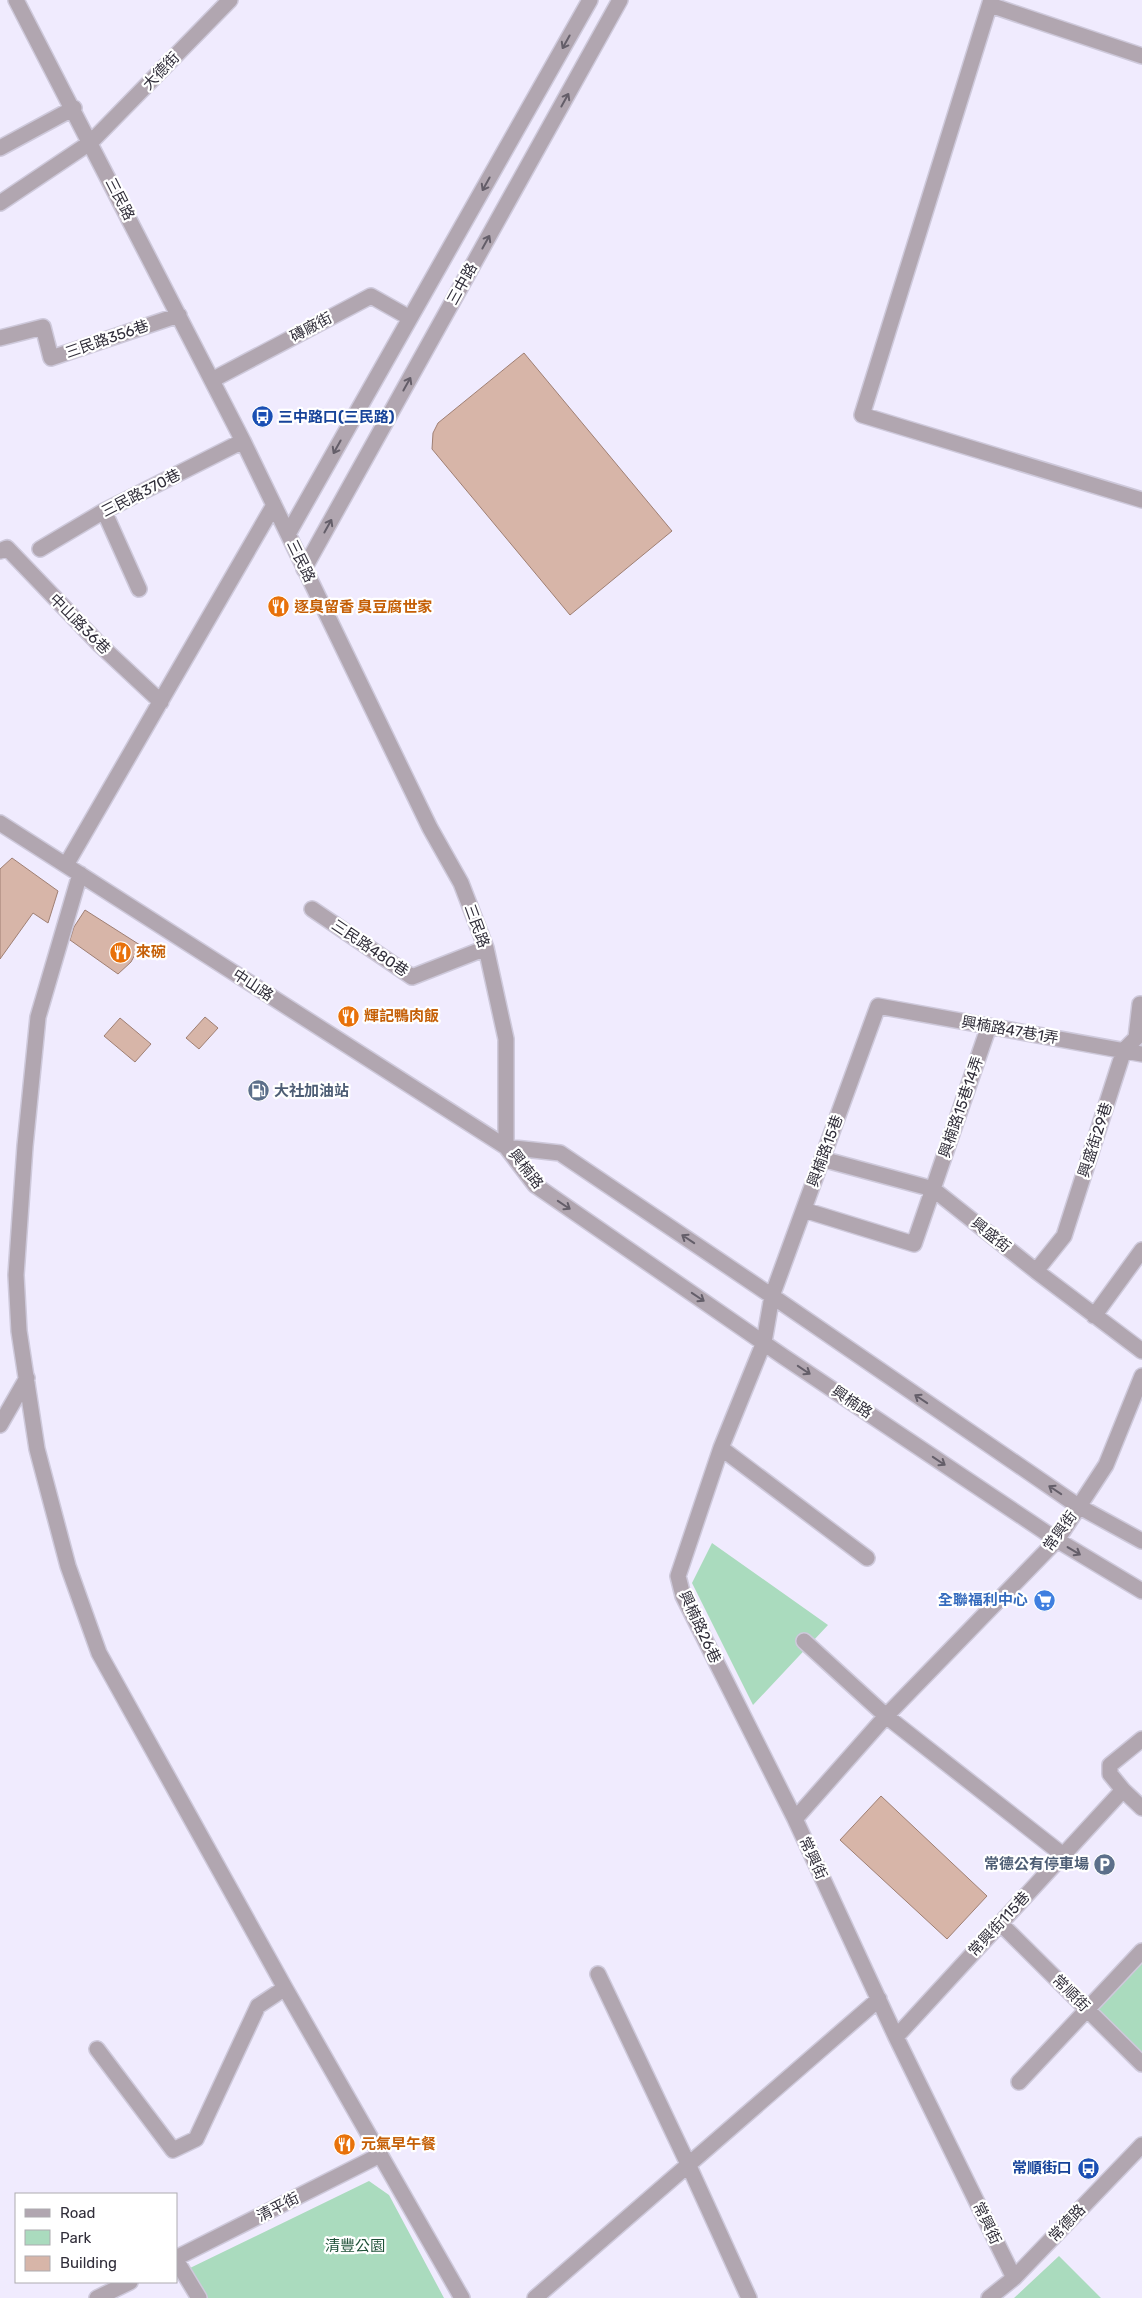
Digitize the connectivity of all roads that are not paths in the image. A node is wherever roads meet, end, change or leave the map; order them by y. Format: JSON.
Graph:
{"nodes":[{"id":1,"x":16,"y":0,"type":"edge"},
{"id":2,"x":230,"y":0,"type":"edge"},
{"id":3,"x":590,"y":0,"type":"edge"},
{"id":4,"x":620,"y":0,"type":"edge"},
{"id":5,"x":991,"y":2,"type":"edge"},
{"id":6,"x":1142,"y":56,"type":"edge"},
{"id":7,"x":74,"y":108,"type":"junction"},
{"id":8,"x":91,"y":142,"type":"junction"},
{"id":9,"x":0,"y":148,"type":"edge"},
{"id":10,"x":0,"y":203,"type":"edge"},
{"id":11,"x":179,"y":314,"type":"junction"},
{"id":12,"x":410,"y":318,"type":"junction"},
{"id":13,"x":0,"y":338,"type":"edge"},
{"id":14,"x":212,"y":380,"type":"junction"},
{"id":15,"x":243,"y":440,"type":"junction"},
{"id":16,"x":1142,"y":500,"type":"edge"},
{"id":17,"x":274,"y":505,"type":"junction"},
{"id":18,"x":104,"y":511,"type":"junction"},
{"id":19,"x":288,"y":534,"type":"junction"},
{"id":20,"x":2,"y":547,"type":"edge"},
{"id":21,"x":40,"y":549,"type":"dead end"},
{"id":22,"x":304,"y":568,"type":"junction"},
{"id":23,"x":139,"y":589,"type":"dead end"},
{"id":24,"x":161,"y":702,"type":"junction"},
{"id":25,"x":0,"y":823,"type":"edge"},
{"id":26,"x":66,"y":865,"type":"junction"},
{"id":27,"x":80,"y":874,"type":"junction"},
{"id":28,"x":312,"y":909,"type":"dead end"},
{"id":29,"x":486,"y":948,"type":"junction"},
{"id":30,"x":1140,"y":1004,"type":"dead end"},
{"id":31,"x":878,"y":1006,"type":"joint"},
{"id":32,"x":990,"y":1026,"type":"junction"},
{"id":33,"x":1124,"y":1050,"type":"junction"},
{"id":34,"x":1142,"y":1054,"type":"edge"},
{"id":35,"x":506,"y":1147,"type":"junction"},
{"id":36,"x":822,"y":1159,"type":"junction"},
{"id":37,"x":933,"y":1189,"type":"junction"},
{"id":38,"x":804,"y":1210,"type":"junction"},
{"id":39,"x":1142,"y":1250,"type":"edge"},
{"id":40,"x":1036,"y":1271,"type":"junction"},
{"id":41,"x":772,"y":1296,"type":"junction"},
{"id":42,"x":1094,"y":1316,"type":"junction"},
{"id":43,"x":764,"y":1342,"type":"junction"},
{"id":44,"x":1142,"y":1351,"type":"edge"},
{"id":45,"x":1142,"y":1376,"type":"edge"},
{"id":46,"x":27,"y":1378,"type":"junction"},
{"id":47,"x":0,"y":1425,"type":"edge"},
{"id":48,"x":721,"y":1448,"type":"junction"},
{"id":49,"x":1078,"y":1506,"type":"junction"},
{"id":50,"x":1057,"y":1540,"type":"junction"},
{"id":51,"x":1142,"y":1542,"type":"edge"},
{"id":52,"x":867,"y":1558,"type":"dead end"},
{"id":53,"x":1142,"y":1591,"type":"edge"},
{"id":54,"x":804,"y":1642,"type":"dead end"},
{"id":55,"x":886,"y":1716,"type":"junction"},
{"id":56,"x":1142,"y":1739,"type":"edge"},
{"id":57,"x":1123,"y":1790,"type":"junction"},
{"id":58,"x":1142,"y":1808,"type":"edge"},
{"id":59,"x":795,"y":1819,"type":"junction"},
{"id":60,"x":1063,"y":1855,"type":"junction"},
{"id":61,"x":1000,"y":1923,"type":"junction"},
{"id":62,"x":1142,"y":1951,"type":"edge"},
{"id":63,"x":598,"y":1974,"type":"dead end"},
{"id":64,"x":285,"y":1988,"type":"junction"},
{"id":65,"x":879,"y":1999,"type":"junction"},
{"id":66,"x":1088,"y":2010,"type":"junction"},
{"id":67,"x":896,"y":2037,"type":"junction"},
{"id":68,"x":98,"y":2049,"type":"dead end"},
{"id":69,"x":1142,"y":2064,"type":"edge"},
{"id":70,"x":1019,"y":2082,"type":"dead end"},
{"id":71,"x":1142,"y":2145,"type":"edge"},
{"id":72,"x":380,"y":2155,"type":"junction"},
{"id":73,"x":688,"y":2164,"type":"junction"},
{"id":74,"x":178,"y":2258,"type":"edge"},
{"id":75,"x":178,"y":2262,"type":"edge"},
{"id":76,"x":1014,"y":2278,"type":"junction"},
{"id":77,"x":128,"y":2283,"type":"edge"},
{"id":78,"x":97,"y":2298,"type":"edge"},
{"id":79,"x":199,"y":2298,"type":"edge"},
{"id":80,"x":462,"y":2298,"type":"edge"},
{"id":81,"x":535,"y":2298,"type":"edge"},
{"id":82,"x":749,"y":2298,"type":"edge"},
{"id":83,"x":989,"y":2298,"type":"edge"}],
"edges":[{"from":1,"to":7,"type":"street","name":"三民路"},
{"from":2,"to":8,"type":"street","name":"大德街"},
{"from":3,"to":12,"type":"street","one_way":true},
{"from":22,"to":4,"type":"street","name":"三中路","one_way":true},
{"from":5,"to":6,"type":"street"},
{"from":5,"to":16,"type":"street"},
{"from":7,"to":8,"type":"street","name":"三民路"},
{"from":7,"to":9,"type":"street"},
{"from":8,"to":10,"type":"street","name":"大德街"},
{"from":8,"to":11,"type":"street","name":"三民路"},
{"from":11,"to":13,"type":"street","name":"三民路356巷"},
{"from":11,"to":14,"type":"street","name":"三民路"},
{"from":12,"to":14,"type":"street","name":"磚廠街"},
{"from":12,"to":19,"type":"street","one_way":true},
{"from":14,"to":15,"type":"street","name":"三民路"},
{"from":15,"to":17,"type":"street","name":"三民路"},
{"from":15,"to":18,"type":"street","name":"三民路370巷"},
{"from":17,"to":19,"type":"street","name":"三民路"},
{"from":17,"to":24,"type":"street"},
{"from":18,"to":21,"type":"street","name":"三民路370巷"},
{"from":18,"to":23,"type":"street"},
{"from":19,"to":22,"type":"street","name":"三民路"},
{"from":20,"to":24,"type":"street","name":"中山路36巷"},
{"from":22,"to":29,"type":"street","name":"三民路"},
{"from":24,"to":26,"type":"street"},
{"from":25,"to":26,"type":"street","name":"中山路"},
{"from":26,"to":27,"type":"street","name":"中山路"},
{"from":27,"to":35,"type":"street","name":"中山路"},
{"from":27,"to":46,"type":"street"},
{"from":28,"to":29,"type":"street","name":"三民路480巷"},
{"from":29,"to":35,"type":"street","name":"三民路"},
{"from":30,"to":33,"type":"street","name":"興盛街29巷"},
{"from":31,"to":32,"type":"street","name":"興楠路47巷1弄"},
{"from":31,"to":36,"type":"street","name":"興楠路15巷"},
{"from":32,"to":33,"type":"street","name":"興楠路47巷1弄"},
{"from":32,"to":37,"type":"street","name":"興楠路15巷14弄"},
{"from":33,"to":34,"type":"street","name":"興楠路47巷1弄"},
{"from":33,"to":40,"type":"street","name":"興盛街29巷"},
{"from":41,"to":35,"type":"street","name":"興楠路","one_way":true},
{"from":35,"to":43,"type":"street","name":"興楠路","one_way":true},
{"from":36,"to":37,"type":"street","name":"興盛街"},
{"from":36,"to":38,"type":"street","name":"興楠路15巷"},
{"from":37,"to":38,"type":"street","name":"興楠路15巷14弄"},
{"from":37,"to":40,"type":"street","name":"興盛街"},
{"from":38,"to":41,"type":"street","name":"興楠路15巷"},
{"from":39,"to":42,"type":"street"},
{"from":40,"to":42,"type":"street","name":"興盛街"},
{"from":41,"to":43,"type":"street","name":"興楠路15巷"},
{"from":49,"to":41,"type":"street","name":"興楠路","one_way":true},
{"from":42,"to":44,"type":"street","name":"興盛街"},
{"from":43,"to":48,"type":"street","name":"興楠路26巷"},
{"from":43,"to":50,"type":"street","name":"興楠路","one_way":true},
{"from":45,"to":49,"type":"street","name":"常興街"},
{"from":46,"to":47,"type":"street"},
{"from":46,"to":64,"type":"street"},
{"from":48,"to":52,"type":"street"},
{"from":48,"to":59,"type":"street","name":"興楠路26巷"},
{"from":49,"to":50,"type":"street","name":"常興街"},
{"from":49,"to":51,"type":"street","name":"興楠路"},
{"from":50,"to":53,"type":"street","name":"興楠路","one_way":true},
{"from":50,"to":55,"type":"street","name":"常興街"},
{"from":54,"to":55,"type":"street"},
{"from":55,"to":59,"type":"street","name":"常興街"},
{"from":55,"to":60,"type":"street"},
{"from":56,"to":57,"type":"street"},
{"from":57,"to":58,"type":"street"},
{"from":57,"to":60,"type":"street","name":"常興街115巷"},
{"from":59,"to":65,"type":"street","name":"常興街"},
{"from":60,"to":61,"type":"street","name":"常興街115巷"},
{"from":61,"to":66,"type":"street","name":"常順街"},
{"from":61,"to":67,"type":"street","name":"常興街115巷"},
{"from":62,"to":66,"type":"street"},
{"from":63,"to":73,"type":"street"},
{"from":64,"to":68,"type":"street"},
{"from":64,"to":72,"type":"street"},
{"from":65,"to":67,"type":"street","name":"常興街"},
{"from":65,"to":73,"type":"street"},
{"from":66,"to":69,"type":"street","name":"常順街"},
{"from":66,"to":70,"type":"street"},
{"from":67,"to":76,"type":"street","name":"常興街"},
{"from":71,"to":76,"type":"street","name":"常德路"},
{"from":72,"to":74,"type":"street","name":"清平街"},
{"from":72,"to":80,"type":"street"},
{"from":73,"to":81,"type":"street"},
{"from":73,"to":82,"type":"street"},
{"from":75,"to":79,"type":"street"},
{"from":76,"to":83,"type":"street","name":"常德路"},
{"from":77,"to":78,"type":"street"}]}
